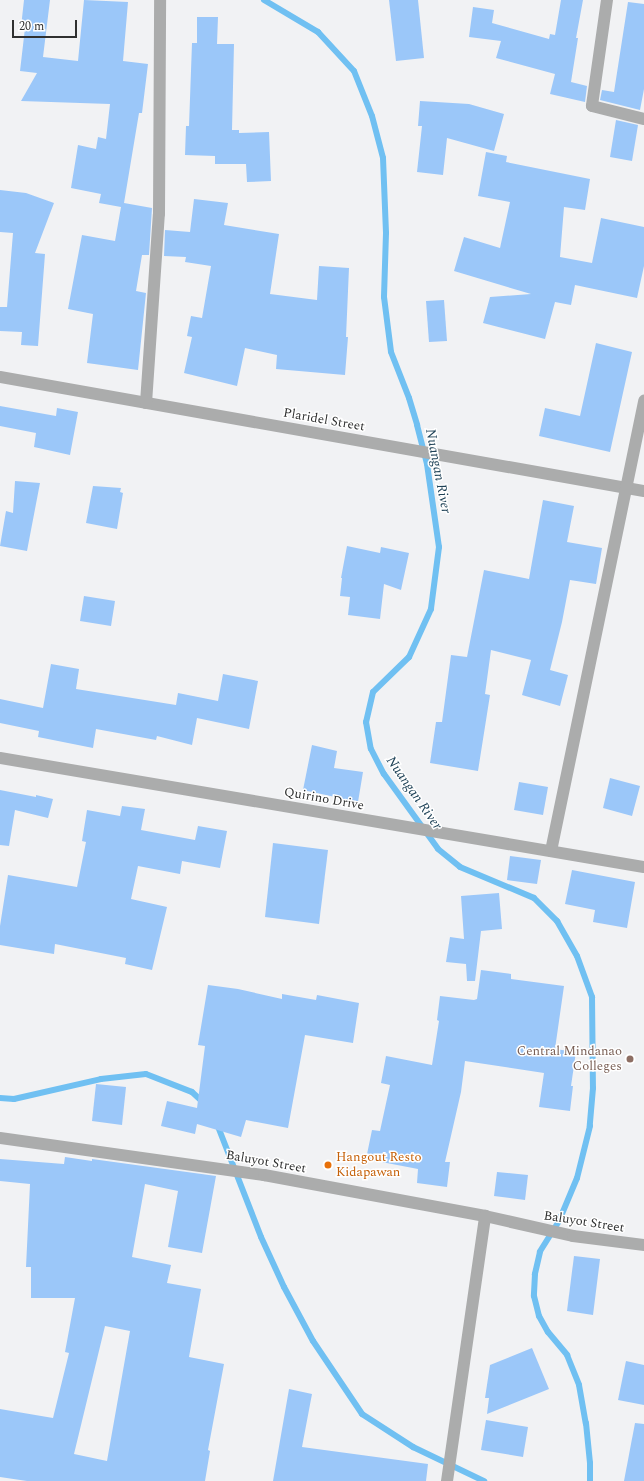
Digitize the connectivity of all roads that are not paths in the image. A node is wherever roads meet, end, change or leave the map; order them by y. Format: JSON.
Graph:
{"nodes":[{"id":1,"x":160,"y":0,"type":"edge"},
{"id":2,"x":606,"y":0,"type":"edge"},
{"id":3,"x":644,"y":119,"type":"edge"},
{"id":4,"x":0,"y":377,"type":"edge"},
{"id":5,"x":644,"y":401,"type":"edge"},
{"id":6,"x":146,"y":403,"type":"junction"},
{"id":7,"x":626,"y":487,"type":"junction"},
{"id":8,"x":644,"y":490,"type":"edge"},
{"id":9,"x":0,"y":758,"type":"edge"},
{"id":10,"x":551,"y":851,"type":"junction"},
{"id":11,"x":644,"y":868,"type":"edge"},
{"id":12,"x":0,"y":1138,"type":"edge"},
{"id":13,"x":485,"y":1216,"type":"junction"},
{"id":14,"x":644,"y":1245,"type":"edge"},
{"id":15,"x":446,"y":1481,"type":"edge"}],
"edges":[{"from":1,"to":6,"type":"street"},
{"from":2,"to":3,"type":"street"},
{"from":4,"to":6,"type":"street","name":"Plaridel Street"},
{"from":5,"to":7,"type":"street"},
{"from":6,"to":7,"type":"street","name":"Plaridel Street"},
{"from":7,"to":8,"type":"street","name":"Plaridel Street"},
{"from":7,"to":10,"type":"street"},
{"from":9,"to":10,"type":"street","name":"Quirino Drive"},
{"from":10,"to":11,"type":"street","name":"Quirino Drive"},
{"from":12,"to":13,"type":"street","name":"Baluyot Street"},
{"from":13,"to":14,"type":"street","name":"Baluyot Street"},
{"from":13,"to":15,"type":"street"}]}
